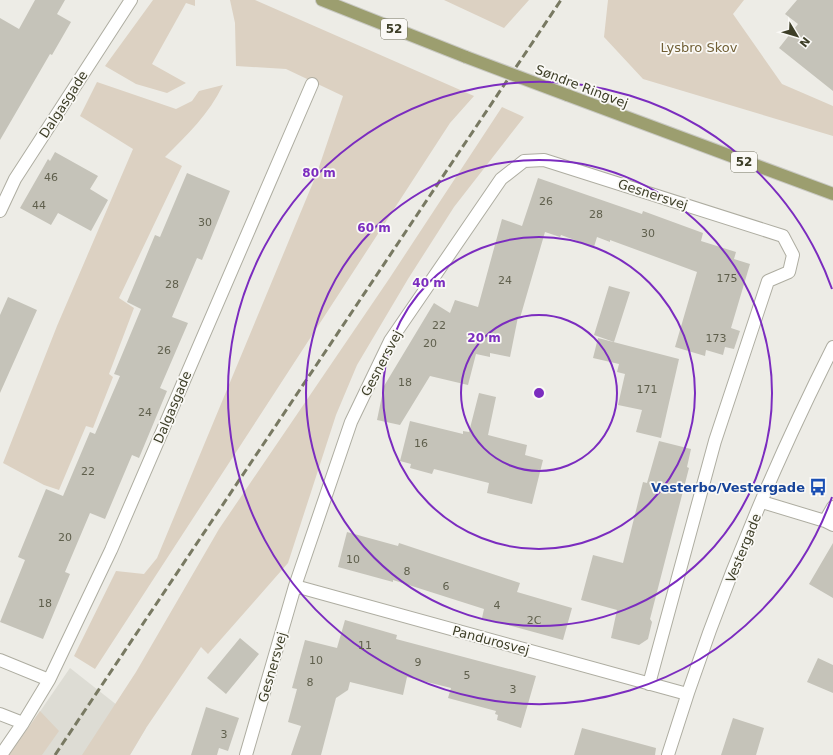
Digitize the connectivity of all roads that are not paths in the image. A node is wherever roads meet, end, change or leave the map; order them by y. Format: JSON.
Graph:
{"nodes":[{"id":1,"x":131,"y":0,"type":"edge"},
{"id":2,"x":322,"y":0,"type":"edge"},
{"id":3,"x":312,"y":84,"type":"dead end"},
{"id":4,"x":833,"y":194,"type":"edge"},
{"id":5,"x":0,"y":211,"type":"edge"},
{"id":6,"x":833,"y":347,"type":"edge"},
{"id":7,"x":762,"y":502,"type":"junction"},
{"id":8,"x":833,"y":507,"type":"edge"},
{"id":9,"x":829,"y":523,"type":"edge"},
{"id":10,"x":295,"y":586,"type":"junction"},
{"id":11,"x":0,"y":660,"type":"edge"},
{"id":12,"x":49,"y":680,"type":"junction"},
{"id":13,"x":649,"y":684,"type":"junction"},
{"id":14,"x":687,"y":694,"type":"junction"},
{"id":15,"x":0,"y":714,"type":"edge"},
{"id":16,"x":23,"y":723,"type":"junction"},
{"id":17,"x":1,"y":755,"type":"edge"},
{"id":18,"x":246,"y":755,"type":"edge"},
{"id":19,"x":668,"y":755,"type":"edge"}],
"edges":[{"from":1,"to":5,"type":"street","name":"Dalgasgade"},
{"from":2,"to":4,"type":"main road","name":"Søndre Ringvej","number":"52","bridge":true},
{"from":3,"to":12,"type":"street","name":"Dalgasgade"},
{"from":6,"to":7,"type":"street","name":"Vestergade"},
{"from":7,"to":9,"type":"street"},
{"from":7,"to":14,"type":"street","name":"Vestergade"},
{"from":8,"to":9,"type":"street"},
{"from":10,"to":13,"type":"street","name":"Pandurosvej"},
{"from":10,"to":13,"type":"street","name":"Gesnersvej"},
{"from":10,"to":18,"type":"street","name":"Gesnersvej"},
{"from":11,"to":12,"type":"street"},
{"from":12,"to":16,"type":"street","name":"Dalgasgade"},
{"from":13,"to":14,"type":"street","name":"Pandurosvej"},
{"from":14,"to":19,"type":"street","name":"Vestergade"},
{"from":15,"to":16,"type":"street"},
{"from":16,"to":17,"type":"street","name":"Dalgasgade"}]}
